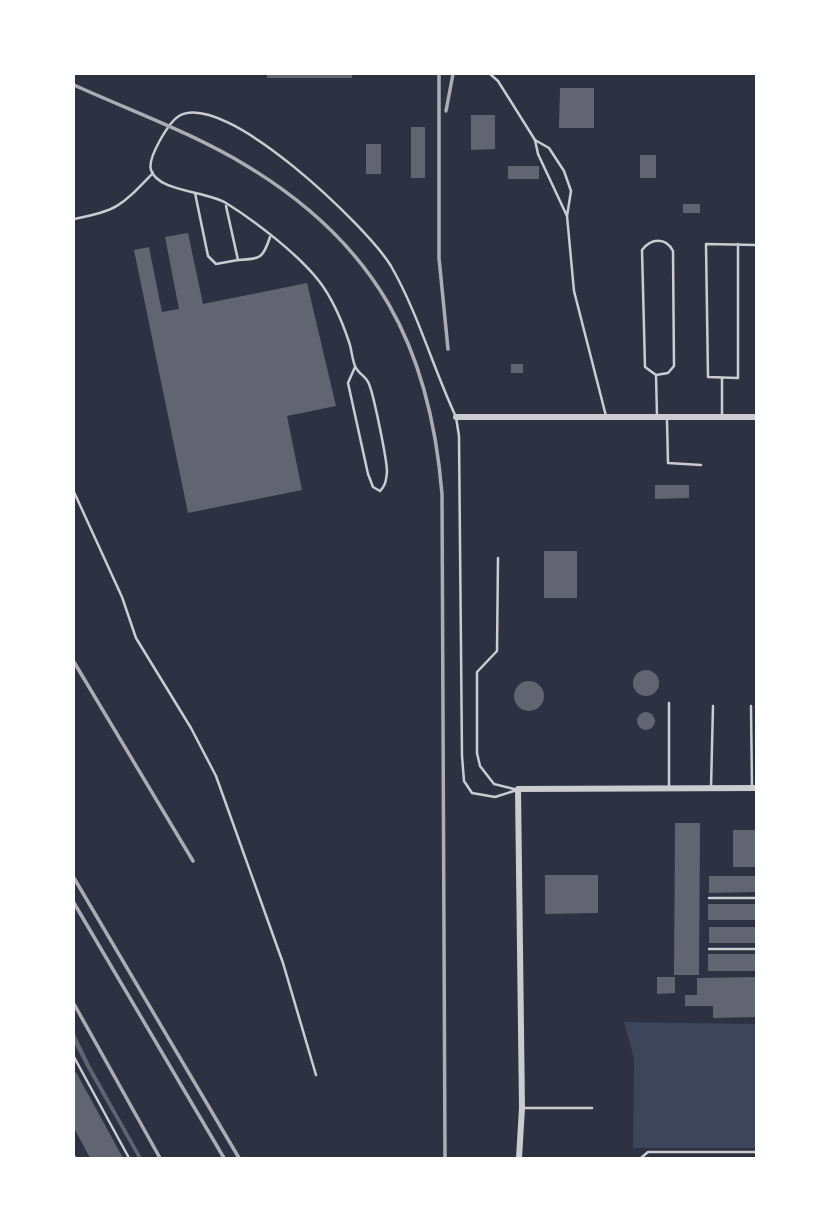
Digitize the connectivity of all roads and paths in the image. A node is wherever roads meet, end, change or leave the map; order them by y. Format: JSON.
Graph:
{"nodes":[{"id":1,"x":490,"y":74,"type":"edge"},
{"id":2,"x":535,"y":140,"type":"junction"},
{"id":3,"x":153,"y":173,"type":"junction"},
{"id":4,"x":195,"y":193,"type":"junction"},
{"id":5,"x":226,"y":203,"type":"junction"},
{"id":6,"x":567,"y":216,"type":"junction"},
{"id":7,"x":74,"y":219,"type":"edge"},
{"id":8,"x":270,"y":236,"type":"junction"},
{"id":9,"x":738,"y":244,"type":"junction"},
{"id":10,"x":757,"y":245,"type":"edge"},
{"id":11,"x":238,"y":260,"type":"junction"},
{"id":12,"x":355,"y":367,"type":"junction"},
{"id":13,"x":656,"y":375,"type":"junction"},
{"id":14,"x":722,"y":377,"type":"junction"},
{"id":15,"x":606,"y":416,"type":"junction"},
{"id":16,"x":657,"y":416,"type":"junction"},
{"id":17,"x":667,"y":416,"type":"junction"},
{"id":18,"x":456,"y":417,"type":"junction"},
{"id":19,"x":722,"y":417,"type":"junction"},
{"id":20,"x":757,"y":417,"type":"edge"},
{"id":21,"x":701,"y":465,"type":"dead end"},
{"id":22,"x":74,"y":492,"type":"edge"},
{"id":23,"x":498,"y":558,"type":"dead end"},
{"id":24,"x":669,"y":703,"type":"dead end"},
{"id":25,"x":712,"y":706,"type":"dead end"},
{"id":26,"x":751,"y":706,"type":"dead end"},
{"id":27,"x":711,"y":788,"type":"junction"},
{"id":28,"x":754,"y":788,"type":"edge"},
{"id":29,"x":518,"y":789,"type":"junction"},
{"id":30,"x":669,"y":789,"type":"junction"},
{"id":31,"x":709,"y":898,"type":"dead end"},
{"id":32,"x":757,"y":898,"type":"edge"},
{"id":33,"x":709,"y":949,"type":"dead end"},
{"id":34,"x":757,"y":949,"type":"edge"},
{"id":35,"x":74,"y":1057,"type":"edge"},
{"id":36,"x":75,"y":1065,"type":"edge"},
{"id":37,"x":317,"y":1075,"type":"dead end"},
{"id":38,"x":522,"y":1108,"type":"junction"},
{"id":39,"x":592,"y":1108,"type":"dead end"},
{"id":40,"x":757,"y":1152,"type":"edge"},
{"id":41,"x":129,"y":1158,"type":"edge"},
{"id":42,"x":519,"y":1158,"type":"edge"},
{"id":43,"x":641,"y":1158,"type":"edge"}],
"edges":[{"from":1,"to":2,"type":"lane"},
{"from":2,"to":6,"type":"lane"},
{"from":2,"to":6,"type":"lane"},
{"from":3,"to":4,"type":"lane"},
{"from":3,"to":7,"type":"lane"},
{"from":3,"to":18,"type":"lane"},
{"from":4,"to":5,"type":"lane"},
{"from":4,"to":11,"type":"lane"},
{"from":5,"to":8,"type":"lane"},
{"from":5,"to":11,"type":"lane"},
{"from":6,"to":15,"type":"lane"},
{"from":8,"to":11,"type":"lane"},
{"from":8,"to":12,"type":"lane"},
{"from":9,"to":10,"type":"lane"},
{"from":9,"to":14,"type":"lane"},
{"from":9,"to":14,"type":"lane"},
{"from":12,"to":12,"type":"lane"},
{"from":13,"to":13,"type":"lane"},
{"from":13,"to":16,"type":"lane"},
{"from":14,"to":19,"type":"lane"},
{"from":15,"to":16,"type":"street"},
{"from":15,"to":18,"type":"street"},
{"from":16,"to":17,"type":"street"},
{"from":17,"to":19,"type":"street"},
{"from":17,"to":21,"type":"lane"},
{"from":18,"to":29,"type":"lane"},
{"from":19,"to":20,"type":"street"},
{"from":22,"to":37,"type":"lane"},
{"from":23,"to":29,"type":"lane"},
{"from":24,"to":30,"type":"lane"},
{"from":25,"to":27,"type":"lane"},
{"from":26,"to":28,"type":"lane"},
{"from":27,"to":28,"type":"street"},
{"from":27,"to":30,"type":"street"},
{"from":29,"to":30,"type":"street"},
{"from":29,"to":38,"type":"street"},
{"from":31,"to":32,"type":"lane"},
{"from":33,"to":34,"type":"lane"},
{"from":35,"to":36,"type":"lane"},
{"from":36,"to":41,"type":"lane"},
{"from":38,"to":39,"type":"lane"},
{"from":38,"to":42,"type":"street"},
{"from":40,"to":43,"type":"lane"}]}
